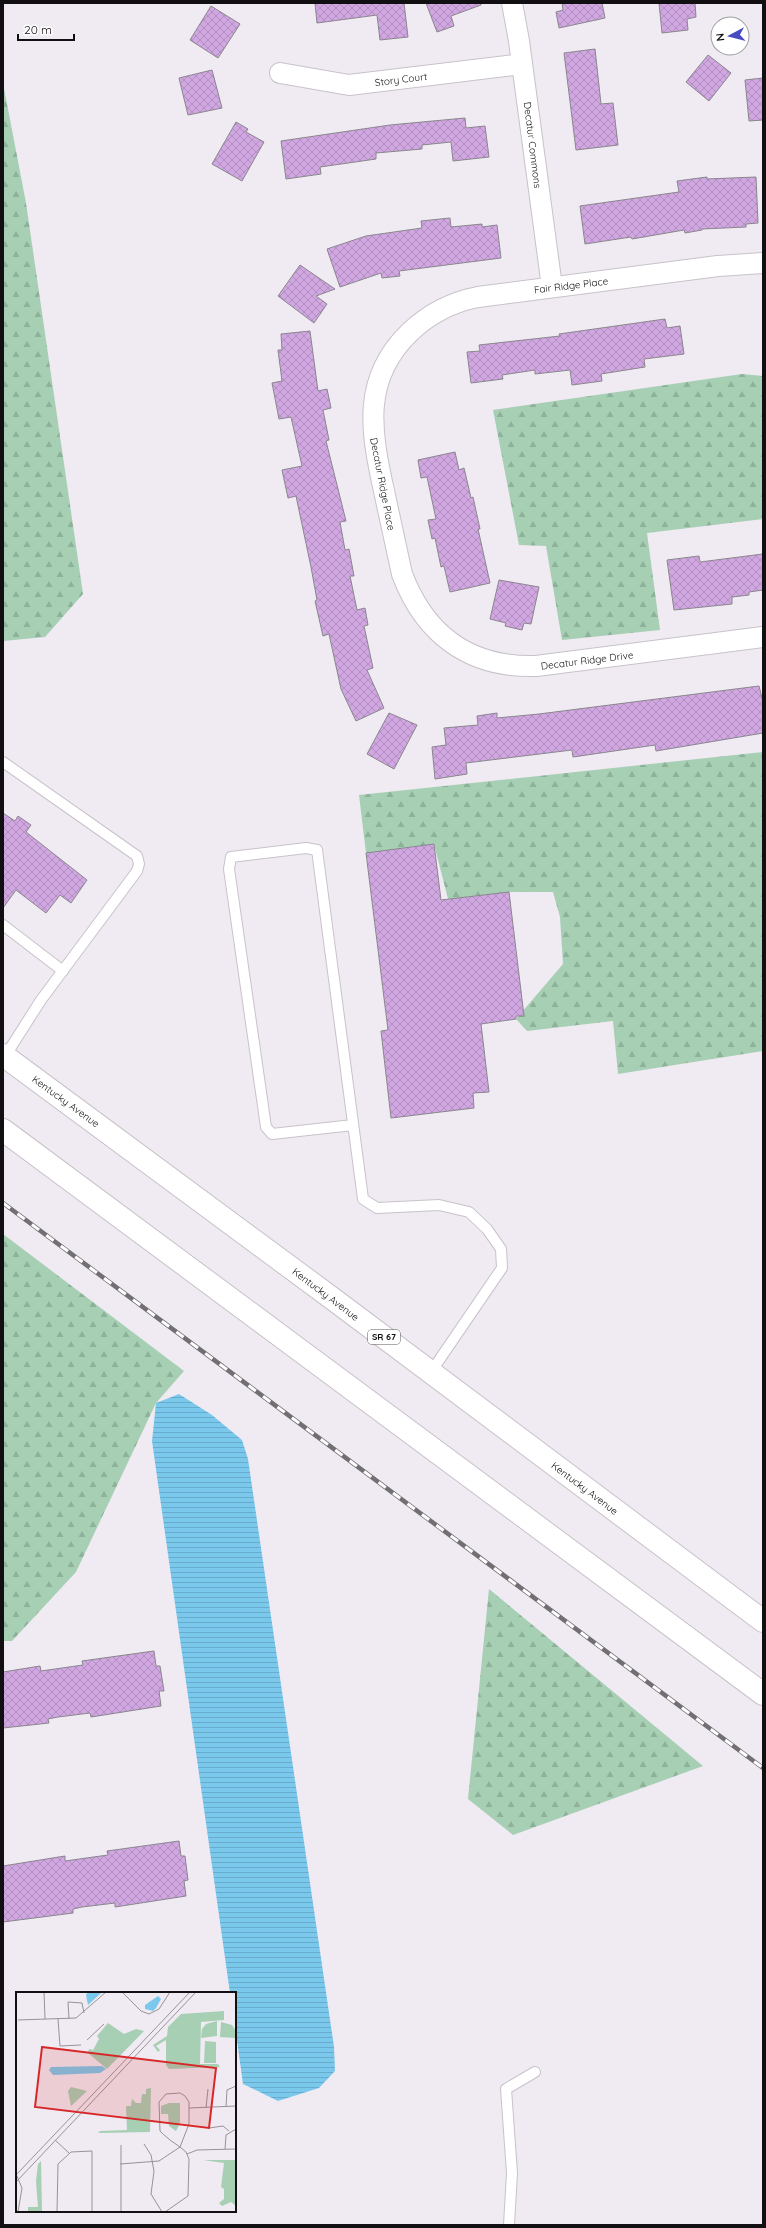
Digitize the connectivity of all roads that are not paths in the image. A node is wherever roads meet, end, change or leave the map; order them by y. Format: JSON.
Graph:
{"nodes":[{"id":1,"x":512,"y":3,"type":"edge"},
{"id":2,"x":522,"y":64,"type":"junction"},
{"id":3,"x":280,"y":73,"type":"dead end"},
{"id":4,"x":763,"y":264,"type":"edge"},
{"id":5,"x":552,"y":287,"type":"junction"},
{"id":6,"x":396,"y":348,"type":"joint"},
{"id":7,"x":425,"y":618,"type":"joint"},
{"id":8,"x":763,"y":637,"type":"edge"},
{"id":9,"x":3,"y":762,"type":"edge"},
{"id":10,"x":3,"y":925,"type":"edge"},
{"id":11,"x":63,"y":971,"type":"junction"},
{"id":12,"x":4,"y":1057,"type":"edge"},
{"id":13,"x":353,"y":1125,"type":"junction"},
{"id":14,"x":3,"y":1130,"type":"edge"},
{"id":15,"x":431,"y":1372,"type":"junction"},
{"id":16,"x":763,"y":1621,"type":"edge"},
{"id":17,"x":763,"y":1694,"type":"edge"},
{"id":18,"x":535,"y":2072,"type":"dead end"},
{"id":19,"x":509,"y":2225,"type":"edge"}],
"edges":[{"from":1,"to":2,"type":"street","name":"Decatur Commons"},
{"from":2,"to":3,"type":"street","name":"Story Court"},
{"from":2,"to":5,"type":"street","name":"Decatur Commons"},
{"from":4,"to":5,"type":"street","name":"Fair Ridge Place"},
{"from":5,"to":6,"type":"street","name":"Fair Ridge Place"},
{"from":6,"to":7,"type":"street","name":"Decatur Ridge Place"},
{"from":7,"to":8,"type":"street","name":"Decatur Ridge Drive"},
{"from":9,"to":11,"type":"lane"},
{"from":10,"to":11,"type":"lane"},
{"from":11,"to":12,"type":"lane"},
{"from":12,"to":15,"type":"main road","name":"Kentucky Avenue","number":"SR 67"},
{"from":13,"to":13,"type":"lane"},
{"from":13,"to":15,"type":"lane"},
{"from":14,"to":17,"type":"main road"},
{"from":15,"to":16,"type":"main road","name":"Kentucky Avenue","number":"SR 67"},
{"from":18,"to":19,"type":"lane"}]}
